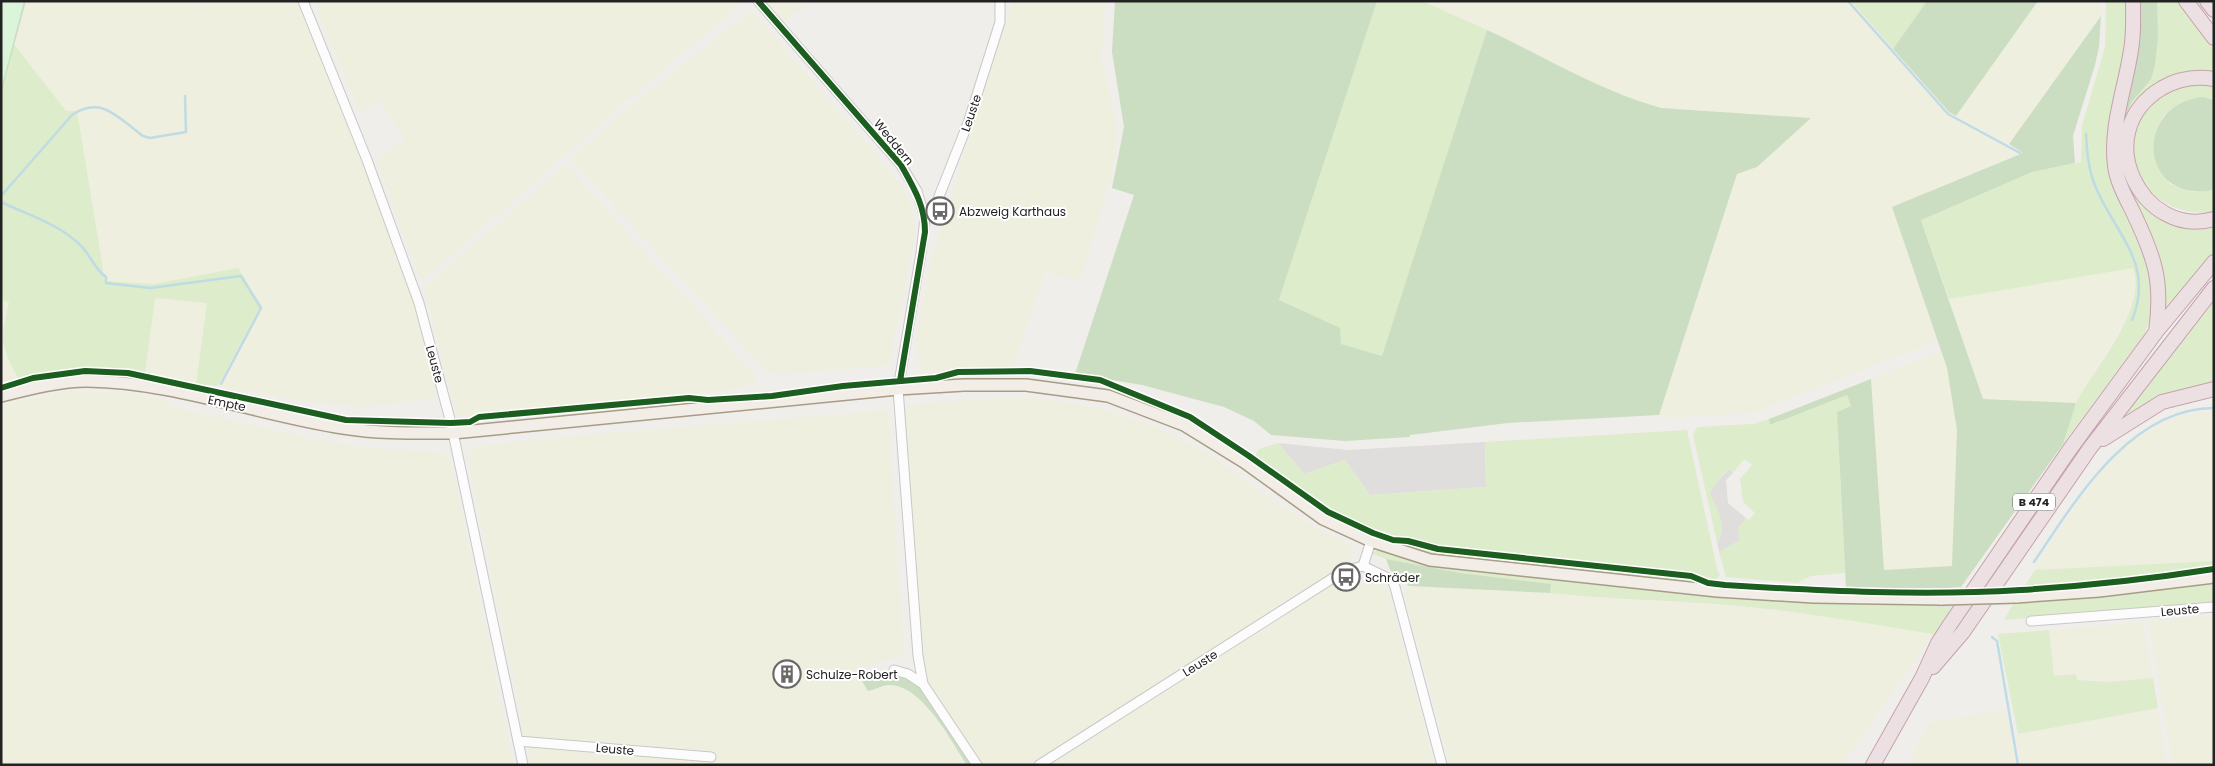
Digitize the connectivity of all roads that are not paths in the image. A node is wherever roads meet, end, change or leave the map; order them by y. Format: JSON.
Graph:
{"nodes":[{"id":1,"x":303,"y":1,"type":"edge"},
{"id":2,"x":758,"y":1,"type":"edge"},
{"id":3,"x":1000,"y":1,"type":"edge"},
{"id":4,"x":2132,"y":1,"type":"edge"},
{"id":5,"x":2186,"y":1,"type":"edge"},
{"id":6,"x":2207,"y":1,"type":"edge"},
{"id":7,"x":2214,"y":10,"type":"edge"},
{"id":8,"x":2214,"y":38,"type":"edge"},
{"id":9,"x":2214,"y":80,"type":"edge"},
{"id":10,"x":925,"y":218,"type":"junction"},
{"id":11,"x":2214,"y":219,"type":"edge"},
{"id":12,"x":2214,"y":262,"type":"edge"},
{"id":13,"x":2214,"y":288,"type":"edge"},
{"id":14,"x":2156,"y":332,"type":"junction"},
{"id":15,"x":898,"y":389,"type":"junction"},
{"id":16,"x":2214,"y":389,"type":"edge"},
{"id":17,"x":1,"y":396,"type":"edge"},
{"id":18,"x":453,"y":433,"type":"junction"},
{"id":19,"x":2090,"y":448,"type":"junction"},
{"id":20,"x":1371,"y":541,"type":"junction"},
{"id":21,"x":1363,"y":566,"type":"junction"},
{"id":22,"x":2214,"y":577,"type":"edge"},
{"id":23,"x":2214,"y":607,"type":"edge"},
{"id":24,"x":2031,"y":621,"type":"dead end"},
{"id":25,"x":918,"y":656,"type":"junction"},
{"id":26,"x":1922,"y":678,"type":"junction"},
{"id":27,"x":923,"y":684,"type":"junction"},
{"id":28,"x":518,"y":741,"type":"junction"},
{"id":29,"x":711,"y":757,"type":"dead end"},
{"id":30,"x":523,"y":765,"type":"edge"},
{"id":31,"x":976,"y":765,"type":"edge"},
{"id":32,"x":1040,"y":765,"type":"edge"},
{"id":33,"x":1442,"y":765,"type":"edge"},
{"id":34,"x":1873,"y":765,"type":"edge"}],
"edges":[{"from":1,"to":18,"type":"street","name":"Leuste"},
{"from":2,"to":10,"type":"street","name":"Weddern"},
{"from":3,"to":10,"type":"street","name":"Leuste"},
{"from":4,"to":14,"type":"highway"},
{"from":5,"to":8,"type":"highway"},
{"from":6,"to":7,"type":"highway"},
{"from":9,"to":11,"type":"highway"},
{"from":10,"to":15,"type":"street","name":"Weddern"},
{"from":12,"to":14,"type":"highway","number":"B 474"},
{"from":13,"to":19,"type":"highway","number":"B 474"},
{"from":14,"to":26,"type":"highway","number":"B 474"},
{"from":15,"to":18,"type":"main road","name":"Empte"},
{"from":15,"to":20,"type":"main road","name":"Empte"},
{"from":15,"to":25,"type":"street"},
{"from":16,"to":19,"type":"highway"},
{"from":17,"to":18,"type":"main road","name":"Empte"},
{"from":18,"to":28,"type":"street","name":"Leuste"},
{"from":19,"to":26,"type":"highway","number":"B 474"},
{"from":20,"to":21,"type":"street"},
{"from":20,"to":22,"type":"main road","name":"Empte","bridge":true},
{"from":21,"to":32,"type":"street","name":"Leuste"},
{"from":21,"to":33,"type":"street"},
{"from":23,"to":24,"type":"street","name":"Leuste"},
{"from":25,"to":27,"type":"street"},
{"from":25,"to":27,"type":"street"},
{"from":26,"to":34,"type":"highway","number":"B 474"},
{"from":27,"to":31,"type":"street"},
{"from":28,"to":29,"type":"street","name":"Leuste"},
{"from":28,"to":30,"type":"street","name":"Leuste"}]}
